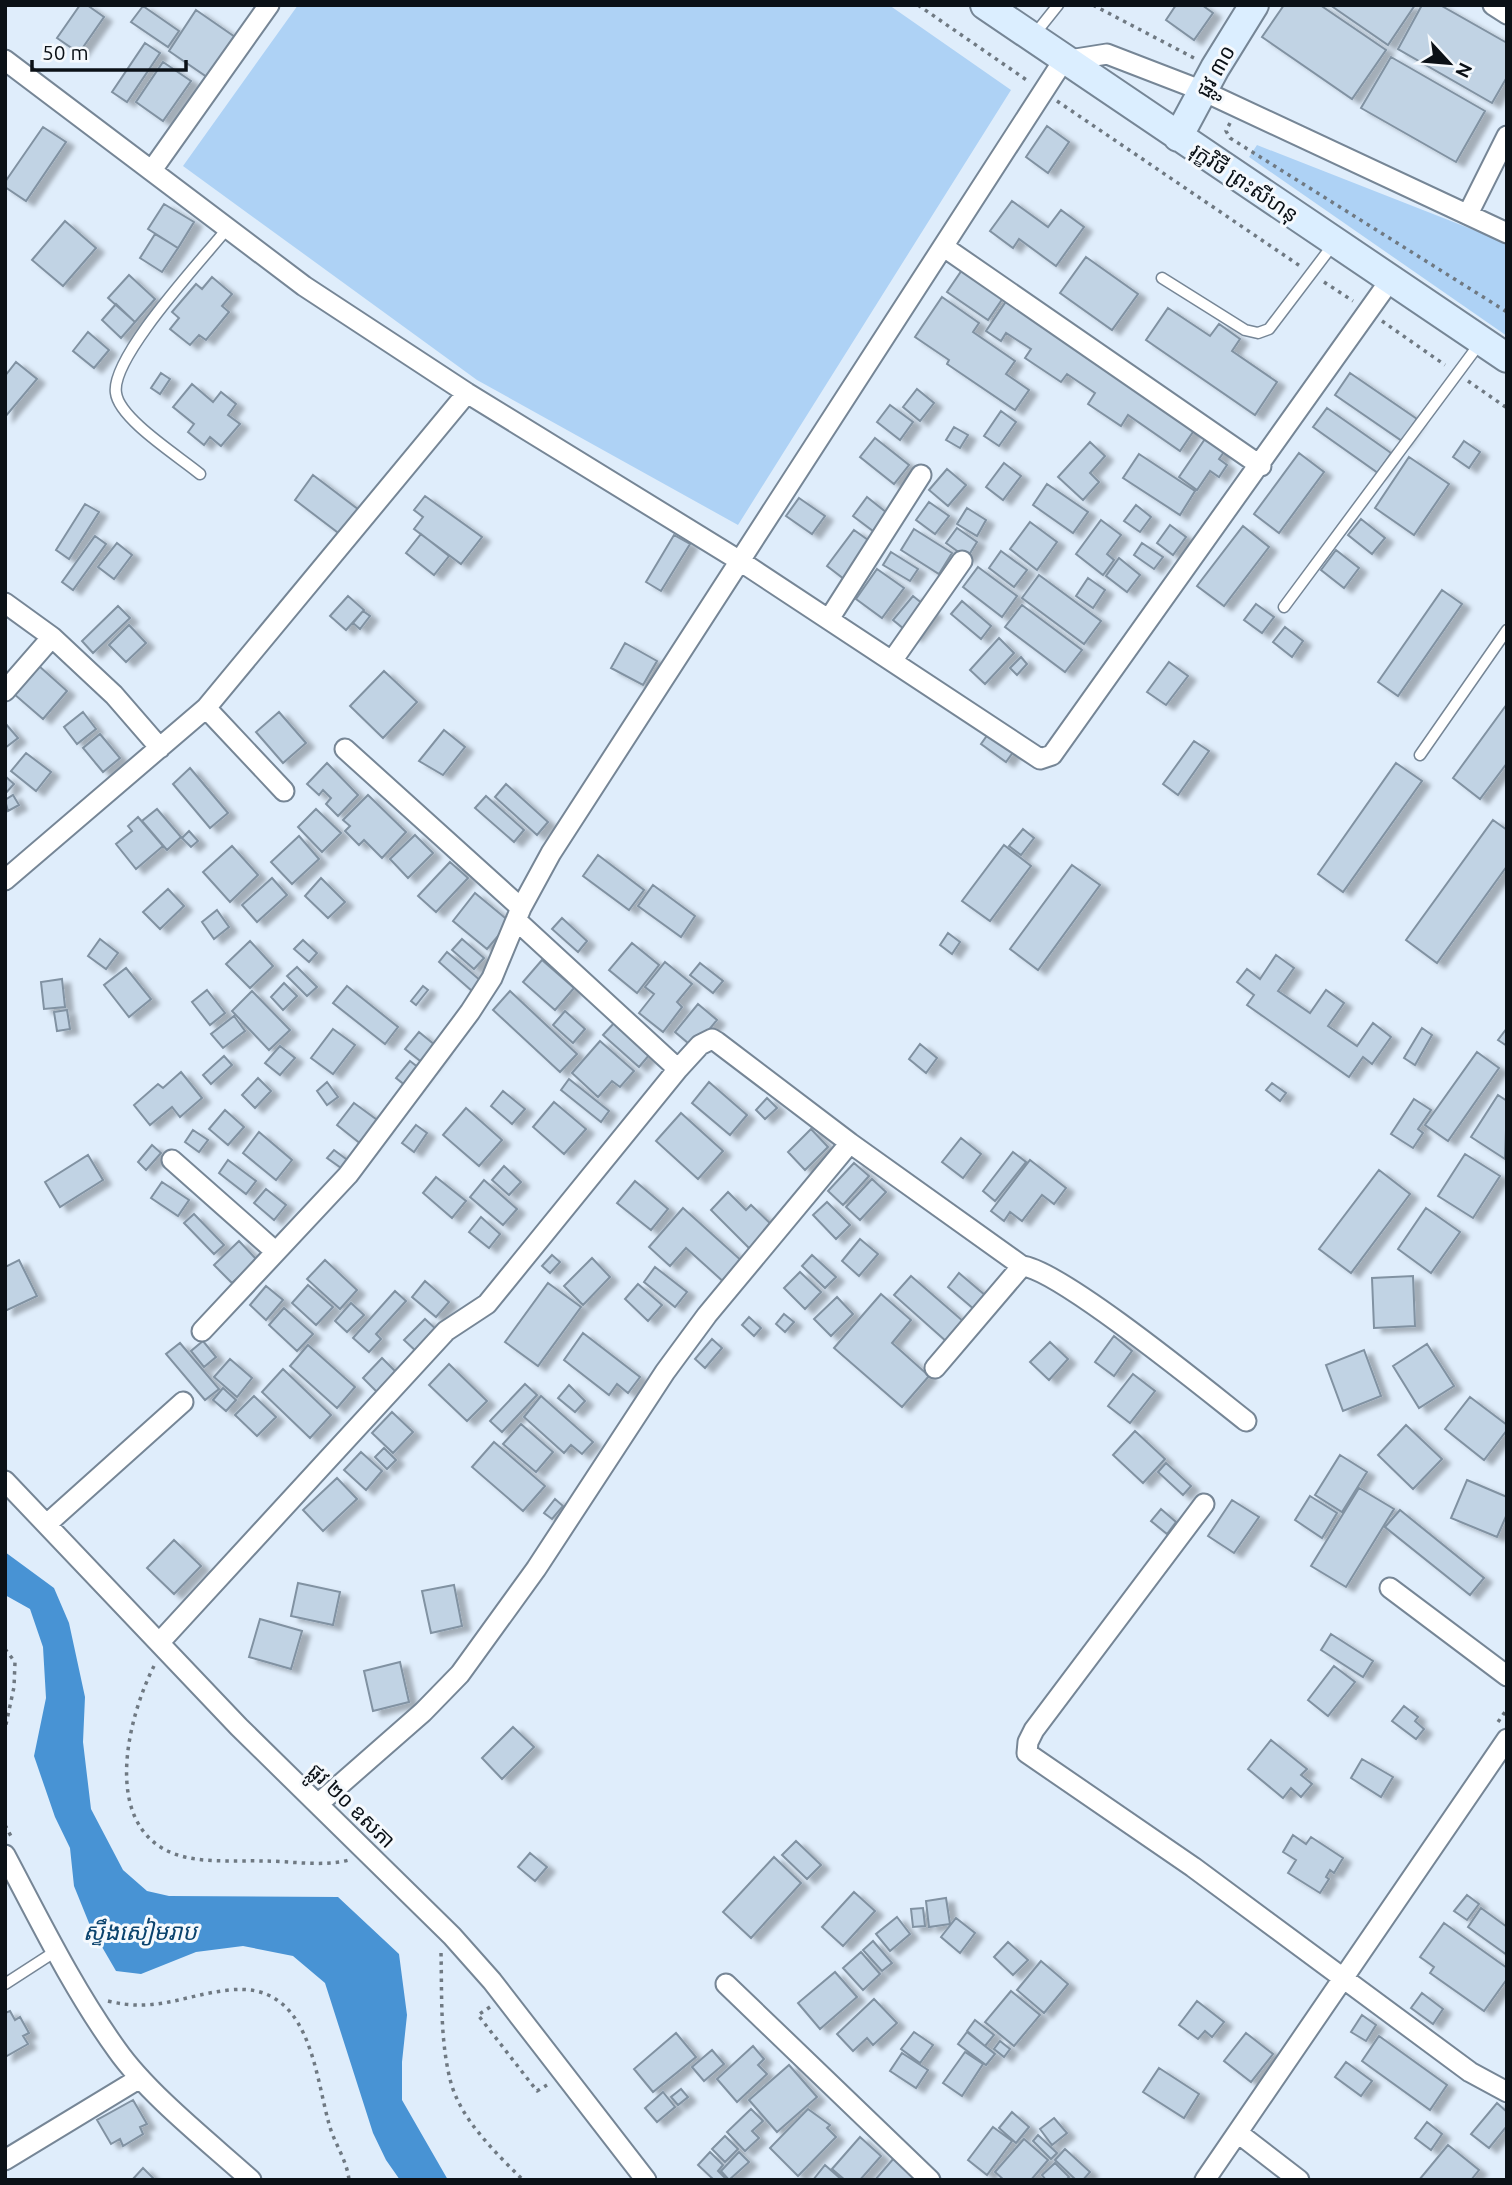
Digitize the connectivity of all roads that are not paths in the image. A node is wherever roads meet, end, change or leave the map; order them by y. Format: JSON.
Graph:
{"nodes":[{"id":1,"x":985,"y":5,"type":"edge"},
{"id":2,"x":1058,"y":5,"type":"edge"},
{"id":3,"x":1254,"y":5,"type":"edge"},
{"id":4,"x":1493,"y":5,"type":"edge"},
{"id":5,"x":268,"y":6,"type":"edge"},
{"id":6,"x":1507,"y":14,"type":"edge"},
{"id":7,"x":1031,"y":38,"type":"junction"},
{"id":8,"x":5,"y":60,"type":"edge"},
{"id":9,"x":1063,"y":61,"type":"junction"},
{"id":10,"x":1203,"y":91,"type":"junction"},
{"id":11,"x":1507,"y":136,"type":"edge"},
{"id":12,"x":1178,"y":137,"type":"junction"},
{"id":13,"x":152,"y":170,"type":"junction"},
{"id":14,"x":1468,"y":214,"type":"junction"},
{"id":15,"x":226,"y":230,"type":"junction"},
{"id":16,"x":1507,"y":233,"type":"edge"},
{"id":17,"x":1335,"y":242,"type":"junction"},
{"id":18,"x":944,"y":247,"type":"junction"},
{"id":19,"x":1162,"y":278,"type":"dead end"},
{"id":20,"x":1391,"y":279,"type":"junction"},
{"id":21,"x":1482,"y":341,"type":"junction"},
{"id":22,"x":1507,"y":358,"type":"edge"},
{"id":23,"x":467,"y":393,"type":"junction"},
{"id":24,"x":1261,"y":466,"type":"junction"},
{"id":25,"x":200,"y":474,"type":"dead end"},
{"id":26,"x":921,"y":475,"type":"dead end"},
{"id":27,"x":740,"y":561,"type":"junction"},
{"id":28,"x":962,"y":561,"type":"dead end"},
{"id":29,"x":5,"y":603,"type":"edge"},
{"id":30,"x":1284,"y":607,"type":"dead end"},
{"id":31,"x":829,"y":620,"type":"junction"},
{"id":32,"x":1507,"y":629,"type":"edge"},
{"id":33,"x":52,"y":636,"type":"junction"},
{"id":34,"x":892,"y":661,"type":"junction"},
{"id":35,"x":5,"y":691,"type":"edge"},
{"id":36,"x":206,"y":708,"type":"junction"},
{"id":37,"x":160,"y":748,"type":"junction"},
{"id":38,"x":345,"y":749,"type":"dead end"},
{"id":39,"x":1420,"y":755,"type":"dead end"},
{"id":40,"x":284,"y":791,"type":"dead end"},
{"id":41,"x":5,"y":880,"type":"edge"},
{"id":42,"x":519,"y":914,"type":"junction"},
{"id":43,"x":678,"y":1069,"type":"junction"},
{"id":44,"x":850,"y":1143,"type":"junction"},
{"id":45,"x":172,"y":1160,"type":"dead end"},
{"id":46,"x":276,"y":1252,"type":"junction"},
{"id":47,"x":1022,"y":1266,"type":"junction"},
{"id":48,"x":202,"y":1331,"type":"dead end"},
{"id":49,"x":935,"y":1368,"type":"dead end"},
{"id":50,"x":183,"y":1402,"type":"dead end"},
{"id":51,"x":1246,"y":1421,"type":"dead end"},
{"id":52,"x":5,"y":1481,"type":"edge"},
{"id":53,"x":1204,"y":1504,"type":"dead end"},
{"id":54,"x":48,"y":1523,"type":"junction"},
{"id":55,"x":1390,"y":1588,"type":"dead end"},
{"id":56,"x":158,"y":1652,"type":"junction"},
{"id":57,"x":1507,"y":1676,"type":"edge"},
{"id":58,"x":1507,"y":1739,"type":"edge"},
{"id":59,"x":318,"y":1804,"type":"junction"},
{"id":60,"x":5,"y":1855,"type":"edge"},
{"id":61,"x":55,"y":1951,"type":"junction"},
{"id":62,"x":1343,"y":1978,"type":"junction"},
{"id":63,"x":5,"y":1984,"type":"edge"},
{"id":64,"x":726,"y":1984,"type":"dead end"},
{"id":65,"x":140,"y":2078,"type":"junction"},
{"id":66,"x":1507,"y":2092,"type":"edge"},
{"id":67,"x":1237,"y":2133,"type":"junction"},
{"id":68,"x":5,"y":2160,"type":"edge"},
{"id":69,"x":251,"y":2180,"type":"edge"},
{"id":70,"x":646,"y":2180,"type":"edge"},
{"id":71,"x":930,"y":2180,"type":"edge"},
{"id":72,"x":1205,"y":2180,"type":"edge"},
{"id":73,"x":1299,"y":2180,"type":"edge"}],
"edges":[{"from":1,"to":7,"type":"street","name":"រុក្ខវិថី ព្រះសីហនុ"},
{"from":2,"to":7,"type":"lane"},
{"from":3,"to":10,"type":"street","name":"ផ្លូវ ៣០"},
{"from":4,"to":6,"type":"street"},
{"from":5,"to":13,"type":"street"},
{"from":7,"to":9,"type":"street","name":"រុក្ខវិថី ព្រះសីហនុ"},
{"from":8,"to":13,"type":"street"},
{"from":9,"to":10,"type":"street"},
{"from":9,"to":12,"type":"street","name":"រុក្ខវិថី ព្រះសីហនុ"},
{"from":9,"to":18,"type":"street"},
{"from":10,"to":12,"type":"street","name":"ផ្លូវ ៣០"},
{"from":10,"to":14,"type":"street"},
{"from":11,"to":14,"type":"street"},
{"from":12,"to":17,"type":"street","name":"រុក្ខវិថី ព្រះសីហនុ"},
{"from":13,"to":15,"type":"street"},
{"from":14,"to":16,"type":"street"},
{"from":15,"to":23,"type":"street"},
{"from":15,"to":25,"type":"lane"},
{"from":17,"to":19,"type":"lane"},
{"from":17,"to":20,"type":"street","name":"រុក្ខវិថី ព្រះសីហនុ"},
{"from":18,"to":24,"type":"street"},
{"from":18,"to":27,"type":"street"},
{"from":20,"to":21,"type":"street","name":"រុក្ខវិថី ព្រះសីហនុ"},
{"from":20,"to":24,"type":"street"},
{"from":21,"to":22,"type":"street","name":"រុក្ខវិថី ព្រះសីហនុ"},
{"from":21,"to":30,"type":"lane"},
{"from":23,"to":27,"type":"street"},
{"from":23,"to":36,"type":"street"},
{"from":24,"to":34,"type":"street"},
{"from":26,"to":31,"type":"street"},
{"from":27,"to":31,"type":"street"},
{"from":27,"to":42,"type":"street"},
{"from":28,"to":34,"type":"street"},
{"from":29,"to":33,"type":"street"},
{"from":31,"to":34,"type":"street"},
{"from":32,"to":39,"type":"lane"},
{"from":33,"to":35,"type":"street"},
{"from":33,"to":37,"type":"street"},
{"from":36,"to":37,"type":"street"},
{"from":36,"to":40,"type":"street"},
{"from":37,"to":41,"type":"street"},
{"from":38,"to":42,"type":"street"},
{"from":42,"to":43,"type":"street"},
{"from":42,"to":46,"type":"street"},
{"from":43,"to":44,"type":"street"},
{"from":43,"to":56,"type":"street"},
{"from":44,"to":47,"type":"street"},
{"from":44,"to":59,"type":"street"},
{"from":45,"to":46,"type":"street"},
{"from":46,"to":48,"type":"street"},
{"from":47,"to":49,"type":"street"},
{"from":47,"to":51,"type":"street"},
{"from":50,"to":54,"type":"street"},
{"from":52,"to":54,"type":"street","name":"ផ្លូវ ២០ ឧសភា"},
{"from":53,"to":62,"type":"street"},
{"from":54,"to":56,"type":"street","name":"ផ្លូវ ២០ ឧសភា"},
{"from":55,"to":57,"type":"street"},
{"from":56,"to":59,"type":"street","name":"ផ្លូវ ២០ ឧសភា"},
{"from":58,"to":62,"type":"street"},
{"from":59,"to":70,"type":"street","name":"ផ្លូវ ២០ ឧសភា"},
{"from":60,"to":61,"type":"street"},
{"from":61,"to":63,"type":"lane"},
{"from":61,"to":65,"type":"street"},
{"from":62,"to":66,"type":"street"},
{"from":62,"to":67,"type":"street"},
{"from":64,"to":71,"type":"street"},
{"from":65,"to":68,"type":"street"},
{"from":65,"to":69,"type":"street"},
{"from":67,"to":72,"type":"street"},
{"from":67,"to":73,"type":"street"}]}
